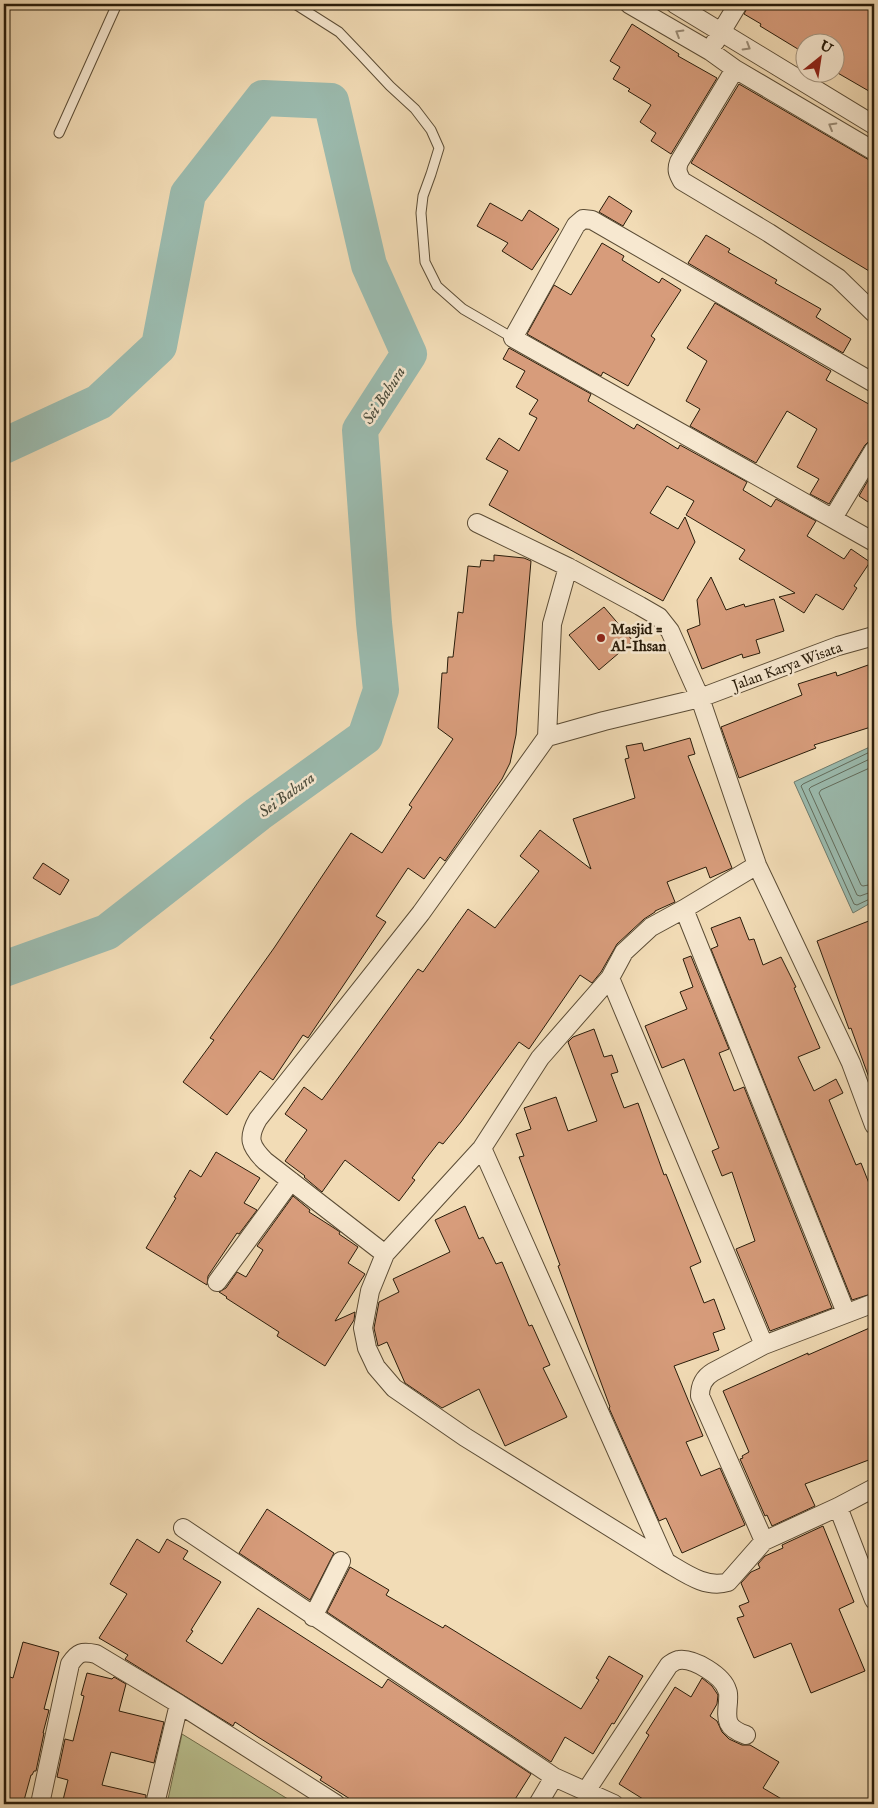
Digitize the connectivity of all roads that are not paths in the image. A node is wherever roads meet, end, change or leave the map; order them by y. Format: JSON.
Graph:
{"nodes":[{"id":1,"x":117,"y":4,"type":"edge"},
{"id":2,"x":295,"y":4,"type":"edge"},
{"id":3,"x":629,"y":4,"type":"edge"},
{"id":4,"x":675,"y":4,"type":"edge"},
{"id":5,"x":738,"y":4,"type":"edge"},
{"id":6,"x":721,"y":32,"type":"junction"},
{"id":7,"x":710,"y":51,"type":"junction"},
{"id":8,"x":735,"y":69,"type":"junction"},
{"id":9,"x":874,"y":124,"type":"edge"},
{"id":10,"x":59,"y":132,"type":"dead end"},
{"id":11,"x":874,"y":151,"type":"edge"},
{"id":12,"x":874,"y":313,"type":"edge"},
{"id":13,"x":514,"y":338,"type":"junction"},
{"id":14,"x":874,"y":383,"type":"edge"},
{"id":15,"x":874,"y":450,"type":"edge"},
{"id":16,"x":833,"y":518,"type":"junction"},
{"id":17,"x":477,"y":524,"type":"dead end"},
{"id":18,"x":874,"y":542,"type":"edge"},
{"id":19,"x":568,"y":567,"type":"junction"},
{"id":20,"x":874,"y":636,"type":"edge"},
{"id":21,"x":700,"y":698,"type":"junction"},
{"id":22,"x":548,"y":737,"type":"junction"},
{"id":23,"x":757,"y":865,"type":"junction"},
{"id":24,"x":684,"y":909,"type":"junction"},
{"id":25,"x":610,"y":978,"type":"junction"},
{"id":26,"x":874,"y":1125,"type":"edge"},
{"id":27,"x":482,"y":1148,"type":"junction"},
{"id":28,"x":291,"y":1181,"type":"junction"},
{"id":29,"x":385,"y":1254,"type":"junction"},
{"id":30,"x":217,"y":1282,"type":"dead end"},
{"id":31,"x":874,"y":1303,"type":"edge"},
{"id":32,"x":846,"y":1313,"type":"junction"},
{"id":33,"x":764,"y":1345,"type":"junction"},
{"id":34,"x":874,"y":1488,"type":"edge"},
{"id":35,"x":838,"y":1507,"type":"junction"},
{"id":36,"x":183,"y":1528,"type":"dead end"},
{"id":37,"x":764,"y":1541,"type":"junction"},
{"id":38,"x":341,"y":1561,"type":"dead end"},
{"id":39,"x":666,"y":1562,"type":"junction"},
{"id":40,"x":874,"y":1600,"type":"edge"},
{"id":41,"x":313,"y":1616,"type":"junction"},
{"id":42,"x":179,"y":1704,"type":"junction"},
{"id":43,"x":746,"y":1734,"type":"dead end"},
{"id":44,"x":554,"y":1777,"type":"junction"},
{"id":45,"x":586,"y":1790,"type":"junction"},
{"id":46,"x":40,"y":1804,"type":"edge"},
{"id":47,"x":155,"y":1804,"type":"edge"},
{"id":48,"x":336,"y":1804,"type":"edge"},
{"id":49,"x":538,"y":1804,"type":"edge"},
{"id":50,"x":614,"y":1804,"type":"edge"}],
"edges":[{"from":1,"to":10,"type":"lane"},
{"from":2,"to":13,"type":"lane"},
{"from":7,"to":3,"type":"street","one_way":true},
{"from":4,"to":6,"type":"street"},
{"from":5,"to":6,"type":"street"},
{"from":6,"to":7,"type":"street"},
{"from":6,"to":9,"type":"street","one_way":true},
{"from":7,"to":8,"type":"street"},
{"from":11,"to":8,"type":"street","one_way":true},
{"from":8,"to":12,"type":"street"},
{"from":13,"to":14,"type":"street"},
{"from":13,"to":16,"type":"street"},
{"from":15,"to":16,"type":"street"},
{"from":16,"to":18,"type":"street"},
{"from":17,"to":19,"type":"street"},
{"from":19,"to":21,"type":"street"},
{"from":19,"to":22,"type":"street"},
{"from":20,"to":21,"type":"street","name":"Jalan Karya Wisata"},
{"from":21,"to":22,"type":"street","name":"Jalan Karya Wisata"},
{"from":21,"to":23,"type":"street"},
{"from":22,"to":28,"type":"street"},
{"from":23,"to":24,"type":"street"},
{"from":23,"to":26,"type":"street"},
{"from":24,"to":25,"type":"street"},
{"from":24,"to":32,"type":"street"},
{"from":25,"to":27,"type":"street"},
{"from":25,"to":33,"type":"street"},
{"from":27,"to":29,"type":"street"},
{"from":27,"to":39,"type":"street"},
{"from":28,"to":29,"type":"street"},
{"from":28,"to":30,"type":"street"},
{"from":29,"to":39,"type":"street"},
{"from":31,"to":32,"type":"street"},
{"from":32,"to":33,"type":"street"},
{"from":33,"to":37,"type":"street"},
{"from":34,"to":35,"type":"street"},
{"from":35,"to":37,"type":"street"},
{"from":35,"to":40,"type":"street"},
{"from":36,"to":41,"type":"street"},
{"from":37,"to":39,"type":"street"},
{"from":38,"to":41,"type":"street"},
{"from":41,"to":44,"type":"street"},
{"from":42,"to":46,"type":"street"},
{"from":42,"to":47,"type":"street"},
{"from":42,"to":48,"type":"street"},
{"from":43,"to":45,"type":"street"},
{"from":44,"to":45,"type":"street"},
{"from":44,"to":49,"type":"street"},
{"from":45,"to":50,"type":"street"}]}
